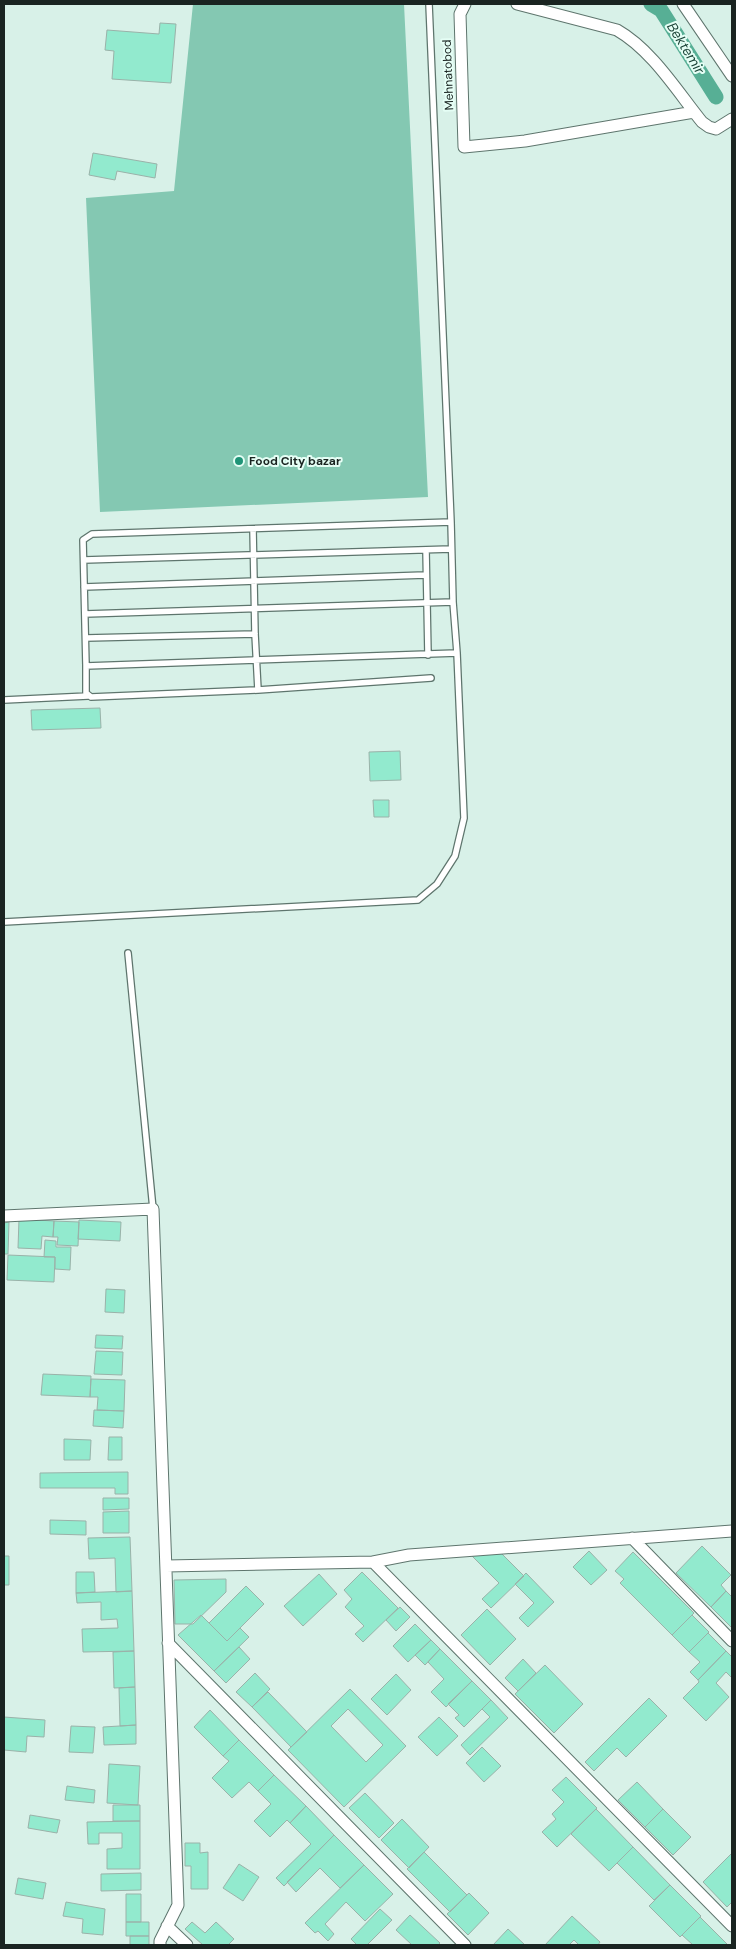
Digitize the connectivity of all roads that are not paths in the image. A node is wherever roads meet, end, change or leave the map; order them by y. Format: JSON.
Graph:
{"nodes":[{"id":1,"x":429,"y":4,"type":"edge"},
{"id":2,"x":465,"y":4,"type":"edge"},
{"id":3,"x":517,"y":4,"type":"edge"},
{"id":4,"x":683,"y":4,"type":"edge"},
{"id":5,"x":732,"y":76,"type":"edge"},
{"id":6,"x":694,"y":112,"type":"junction"},
{"id":7,"x":732,"y":119,"type":"edge"},
{"id":8,"x":451,"y":522,"type":"junction"},
{"id":9,"x":252,"y":529,"type":"junction"},
{"id":10,"x":451,"y":549,"type":"junction"},
{"id":11,"x":426,"y":550,"type":"junction"},
{"id":12,"x":253,"y":555,"type":"junction"},
{"id":13,"x":84,"y":560,"type":"junction"},
{"id":14,"x":425,"y":576,"type":"junction"},
{"id":15,"x":254,"y":581,"type":"junction"},
{"id":16,"x":84,"y":587,"type":"junction"},
{"id":17,"x":453,"y":602,"type":"junction"},
{"id":18,"x":428,"y":604,"type":"junction"},
{"id":19,"x":254,"y":608,"type":"junction"},
{"id":20,"x":85,"y":614,"type":"junction"},
{"id":21,"x":255,"y":634,"type":"junction"},
{"id":22,"x":86,"y":638,"type":"junction"},
{"id":23,"x":457,"y":653,"type":"junction"},
{"id":24,"x":428,"y":655,"type":"junction"},
{"id":25,"x":256,"y":660,"type":"junction"},
{"id":26,"x":86,"y":666,"type":"junction"},
{"id":27,"x":431,"y":678,"type":"dead end"},
{"id":28,"x":258,"y":690,"type":"junction"},
{"id":29,"x":88,"y":696,"type":"junction"},
{"id":30,"x":4,"y":700,"type":"edge"},
{"id":31,"x":4,"y":922,"type":"edge"},
{"id":32,"x":128,"y":953,"type":"dead end"},
{"id":33,"x":153,"y":1209,"type":"junction"},
{"id":34,"x":4,"y":1216,"type":"edge"},
{"id":35,"x":732,"y":1531,"type":"edge"},
{"id":36,"x":632,"y":1538,"type":"junction"},
{"id":37,"x":373,"y":1562,"type":"junction"},
{"id":38,"x":166,"y":1566,"type":"junction"},
{"id":39,"x":732,"y":1641,"type":"edge"},
{"id":40,"x":168,"y":1643,"type":"junction"},
{"id":41,"x":167,"y":1926,"type":"junction"},
{"id":42,"x":732,"y":1926,"type":"edge"},
{"id":43,"x":160,"y":1945,"type":"edge"},
{"id":44,"x":187,"y":1945,"type":"edge"},
{"id":45,"x":465,"y":1945,"type":"edge"}],
"edges":[{"from":1,"to":8,"type":"lane"},
{"from":2,"to":6,"type":"street","name":"Mehnatobod"},
{"from":3,"to":6,"type":"street"},
{"from":4,"to":5,"type":"street"},
{"from":6,"to":7,"type":"street"},
{"from":8,"to":9,"type":"lane"},
{"from":8,"to":10,"type":"lane"},
{"from":9,"to":12,"type":"lane"},
{"from":9,"to":13,"type":"lane"},
{"from":10,"to":11,"type":"lane"},
{"from":10,"to":17,"type":"lane"},
{"from":11,"to":12,"type":"lane"},
{"from":11,"to":14,"type":"lane"},
{"from":12,"to":13,"type":"lane"},
{"from":12,"to":15,"type":"lane"},
{"from":13,"to":16,"type":"lane"},
{"from":14,"to":15,"type":"lane"},
{"from":14,"to":18,"type":"lane"},
{"from":15,"to":16,"type":"lane"},
{"from":15,"to":19,"type":"lane"},
{"from":16,"to":20,"type":"lane"},
{"from":17,"to":18,"type":"lane"},
{"from":17,"to":23,"type":"lane"},
{"from":18,"to":19,"type":"lane"},
{"from":18,"to":24,"type":"lane"},
{"from":19,"to":20,"type":"lane"},
{"from":19,"to":21,"type":"lane"},
{"from":20,"to":22,"type":"lane"},
{"from":21,"to":22,"type":"lane"},
{"from":21,"to":25,"type":"lane"},
{"from":22,"to":26,"type":"lane"},
{"from":23,"to":24,"type":"lane"},
{"from":23,"to":31,"type":"lane"},
{"from":24,"to":25,"type":"lane"},
{"from":25,"to":26,"type":"lane"},
{"from":25,"to":28,"type":"lane"},
{"from":26,"to":29,"type":"lane"},
{"from":27,"to":28,"type":"lane"},
{"from":28,"to":29,"type":"lane"},
{"from":29,"to":30,"type":"lane"},
{"from":32,"to":33,"type":"lane"},
{"from":33,"to":34,"type":"street"},
{"from":33,"to":38,"type":"street"},
{"from":35,"to":36,"type":"street"},
{"from":36,"to":37,"type":"street"},
{"from":36,"to":39,"type":"street"},
{"from":37,"to":38,"type":"street"},
{"from":37,"to":42,"type":"street"},
{"from":38,"to":40,"type":"street"},
{"from":40,"to":41,"type":"street"},
{"from":40,"to":45,"type":"street"},
{"from":41,"to":43,"type":"street"},
{"from":41,"to":44,"type":"street"}]}
